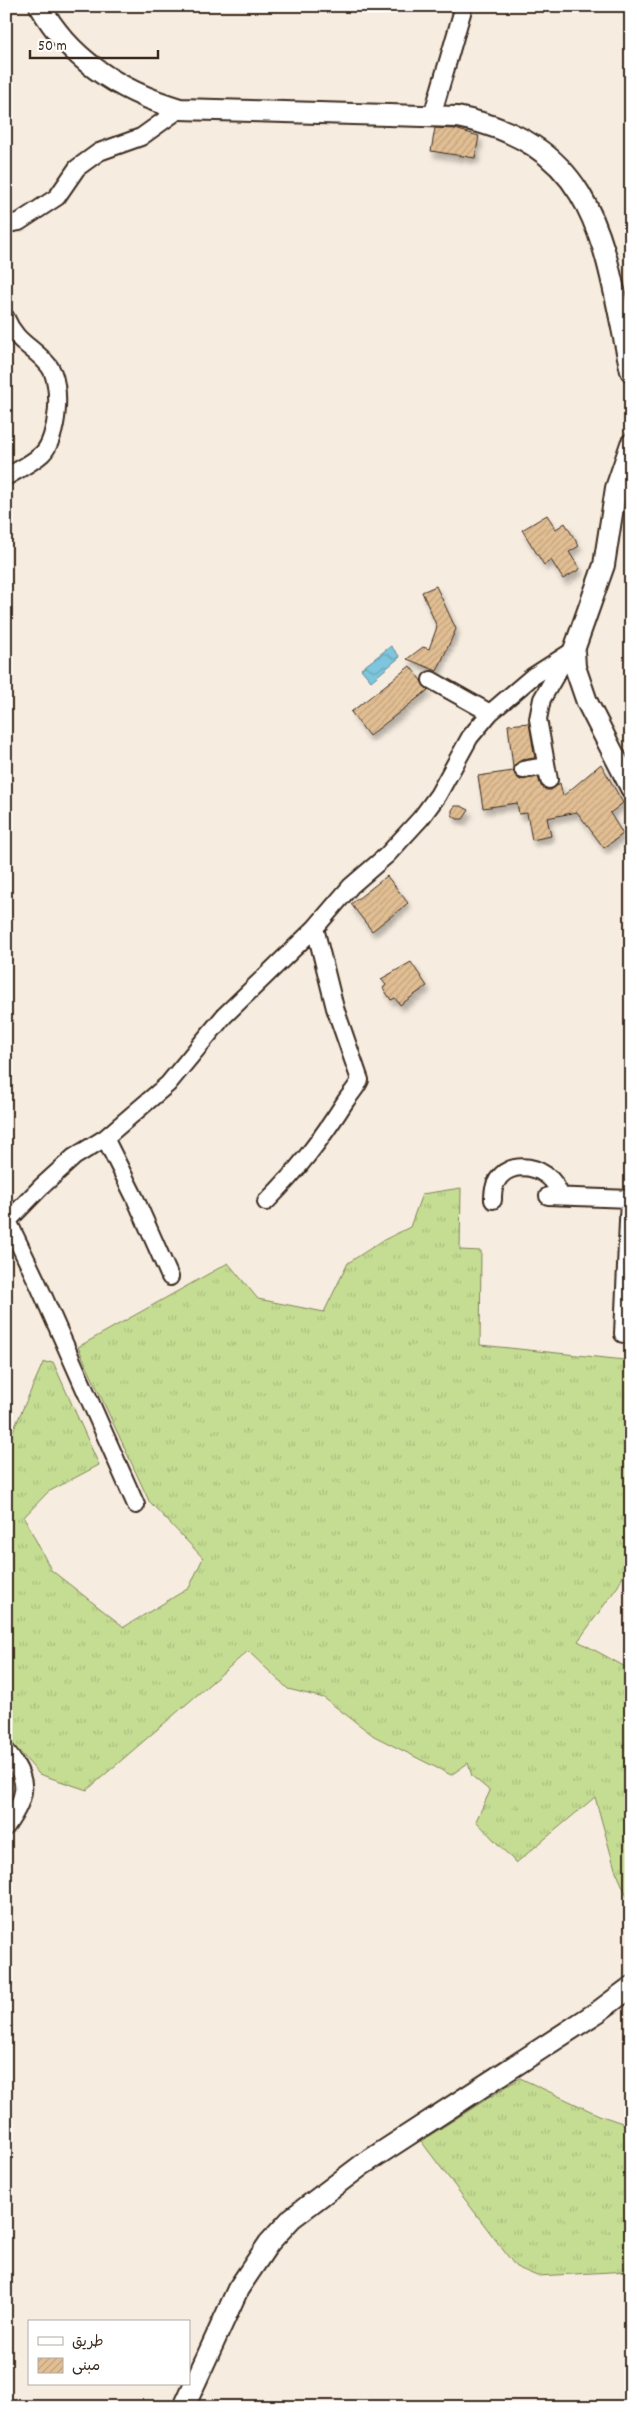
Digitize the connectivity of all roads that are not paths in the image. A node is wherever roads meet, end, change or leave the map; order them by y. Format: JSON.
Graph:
{"nodes":[{"id":1,"x":40,"y":6,"type":"edge"},
{"id":2,"x":464,"y":6,"type":"edge"},
{"id":3,"x":180,"y":110,"type":"junction"},
{"id":4,"x":432,"y":116,"type":"junction"},
{"id":5,"x":6,"y":224,"type":"edge"},
{"id":6,"x":6,"y":318,"type":"edge"},
{"id":7,"x":631,"y":371,"type":"edge"},
{"id":8,"x":631,"y":444,"type":"edge"},
{"id":9,"x":6,"y":477,"type":"edge"},
{"id":10,"x":570,"y":654,"type":"junction"},
{"id":11,"x":431,"y":680,"type":"dead end"},
{"id":12,"x":490,"y":713,"type":"junction"},
{"id":13,"x":523,"y":770,"type":"dead end"},
{"id":14,"x":631,"y":788,"type":"edge"},
{"id":15,"x":315,"y":928,"type":"junction"},
{"id":16,"x":105,"y":1138,"type":"junction"},
{"id":17,"x":630,"y":1199,"type":"edge"},
{"id":18,"x":493,"y":1200,"type":"dead end"},
{"id":19,"x":266,"y":1202,"type":"dead end"},
{"id":20,"x":7,"y":1222,"type":"edge"},
{"id":21,"x":170,"y":1277,"type":"dead end"},
{"id":22,"x":623,"y":1334,"type":"dead end"},
{"id":23,"x":136,"y":1505,"type":"dead end"},
{"id":24,"x":6,"y":1751,"type":"edge"},
{"id":25,"x":6,"y":1827,"type":"edge"},
{"id":26,"x":631,"y":1987,"type":"edge"},
{"id":27,"x":184,"y":2407,"type":"edge"}],
"edges":[{"from":1,"to":3,"type":"street"},
{"from":2,"to":4,"type":"street"},
{"from":3,"to":4,"type":"street"},
{"from":3,"to":5,"type":"street"},
{"from":4,"to":7,"type":"street"},
{"from":6,"to":9,"type":"street"},
{"from":8,"to":10,"type":"street"},
{"from":10,"to":12,"type":"street"},
{"from":10,"to":13,"type":"street"},
{"from":10,"to":14,"type":"street"},
{"from":11,"to":12,"type":"street"},
{"from":12,"to":15,"type":"street"},
{"from":15,"to":16,"type":"street"},
{"from":15,"to":19,"type":"street"},
{"from":16,"to":20,"type":"street"},
{"from":16,"to":21,"type":"street"},
{"from":17,"to":18,"type":"street"},
{"from":17,"to":22,"type":"street"},
{"from":20,"to":23,"type":"street"},
{"from":24,"to":25,"type":"street"},
{"from":26,"to":27,"type":"street"}]}
